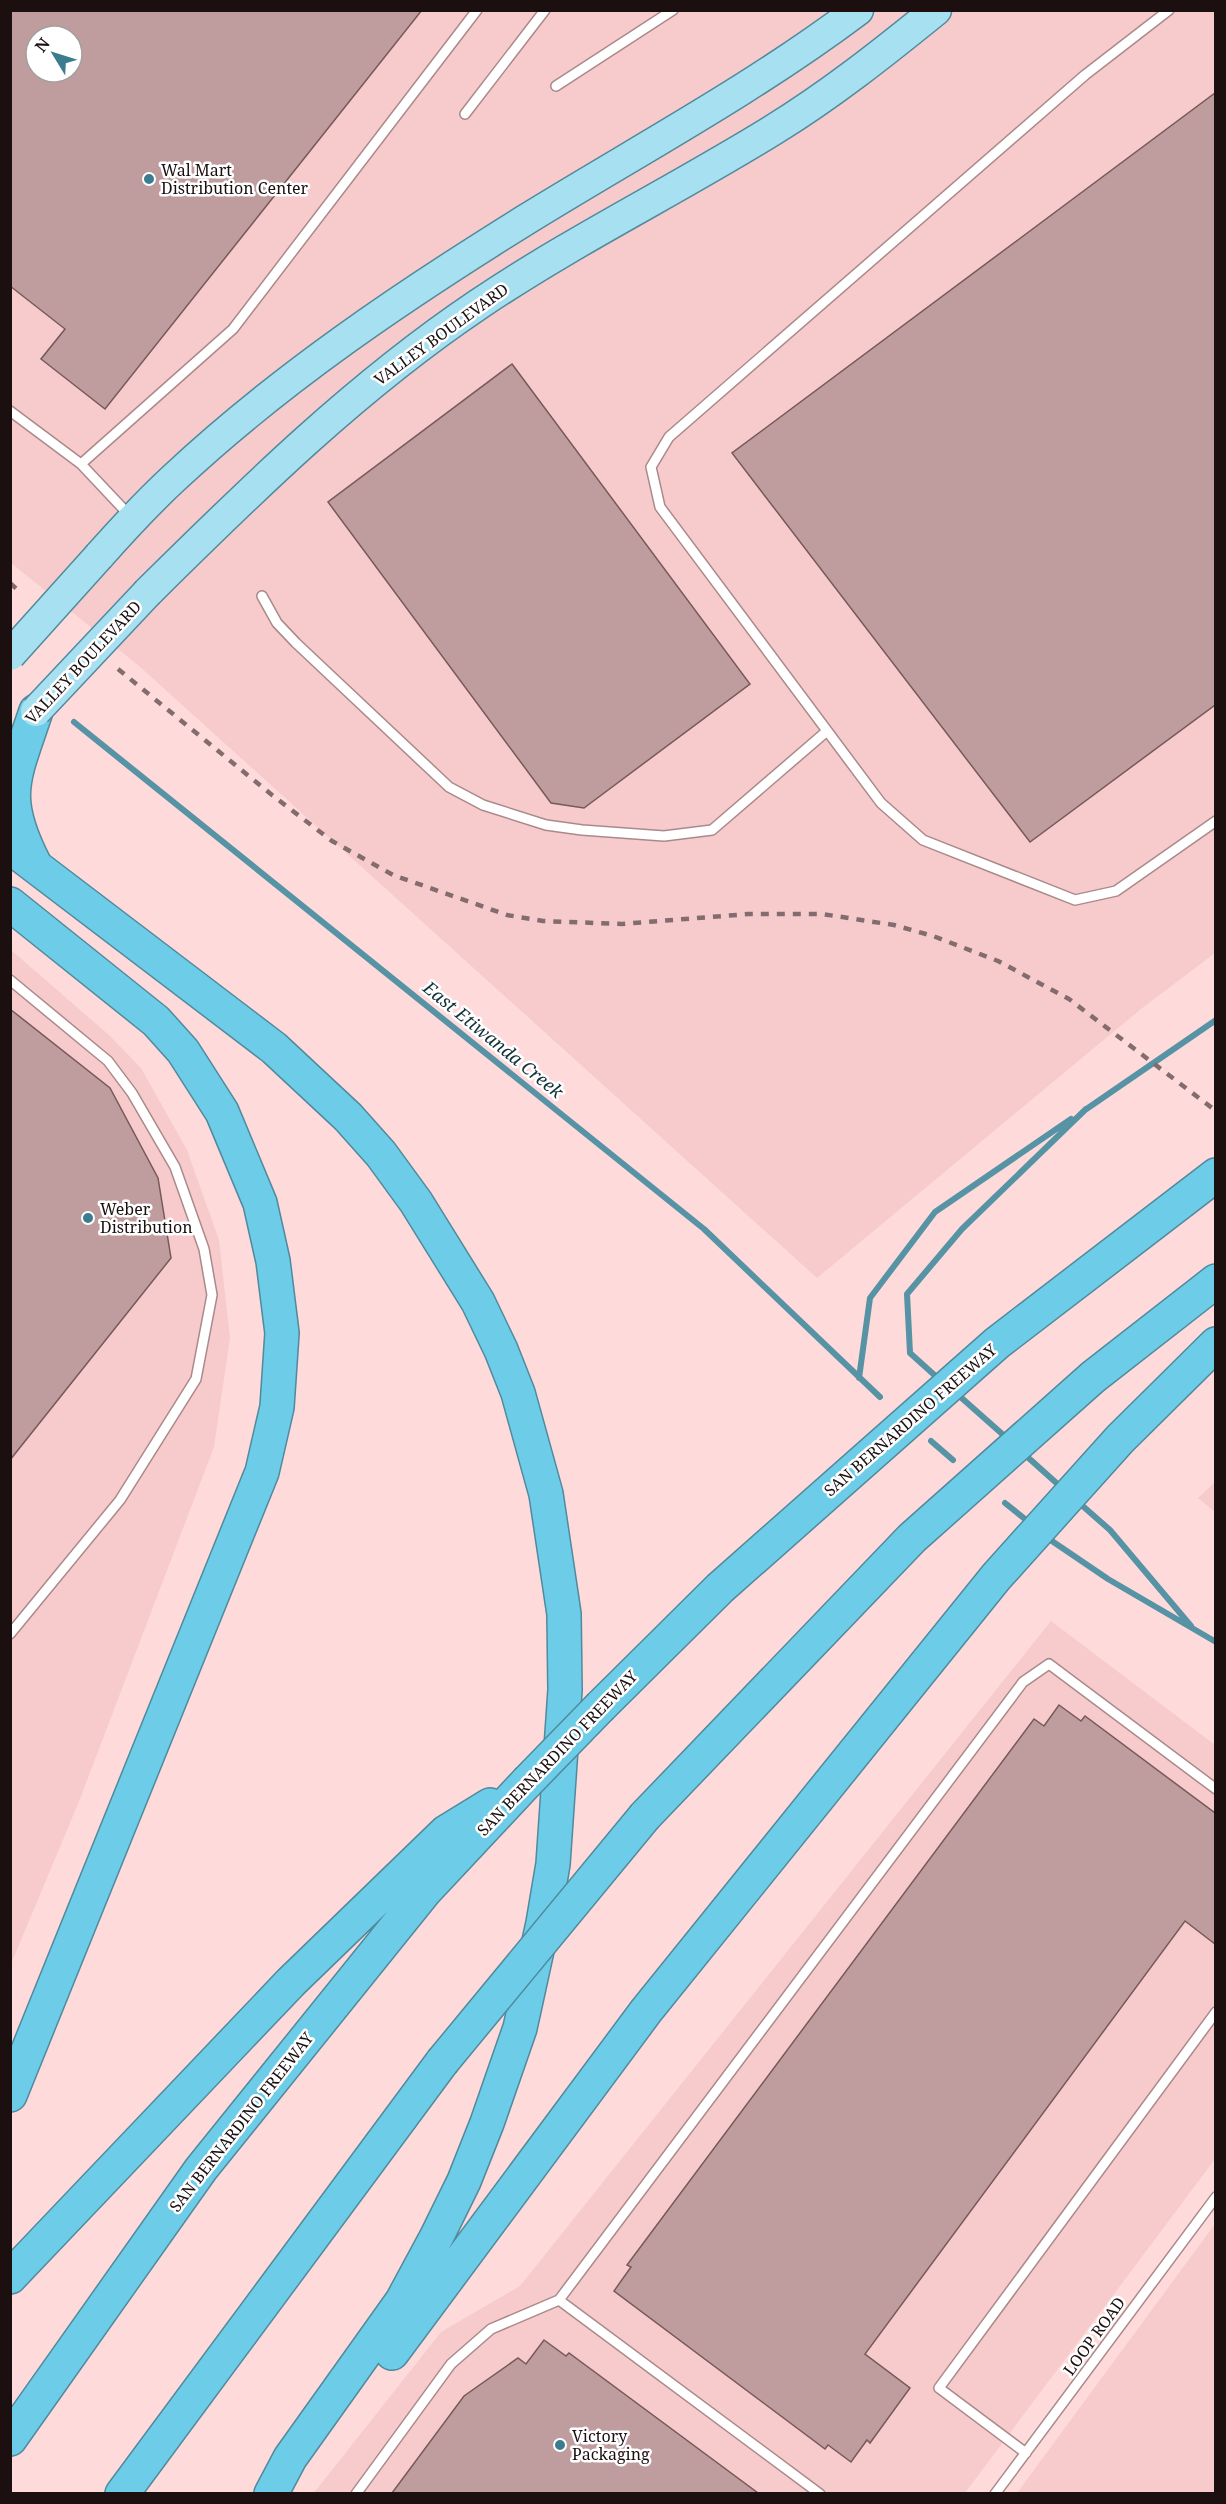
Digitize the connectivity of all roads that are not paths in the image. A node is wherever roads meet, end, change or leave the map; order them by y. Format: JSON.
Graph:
{"nodes":[{"id":1,"x":477,"y":10,"type":"edge"},
{"id":2,"x":545,"y":10,"type":"edge"},
{"id":3,"x":673,"y":10,"type":"edge"},
{"id":4,"x":858,"y":10,"type":"edge"},
{"id":5,"x":936,"y":10,"type":"edge"},
{"id":6,"x":1169,"y":10,"type":"edge"},
{"id":7,"x":556,"y":86,"type":"dead end"},
{"id":8,"x":465,"y":114,"type":"dead end"},
{"id":9,"x":10,"y":411,"type":"edge"},
{"id":10,"x":81,"y":464,"type":"junction"},
{"id":11,"x":133,"y":519,"type":"junction"},
{"id":12,"x":262,"y":596,"type":"dead end"},
{"id":13,"x":10,"y":655,"type":"edge"},
{"id":14,"x":36,"y":711,"type":"junction"},
{"id":15,"x":827,"y":731,"type":"junction"},
{"id":16,"x":10,"y":740,"type":"edge"},
{"id":17,"x":1215,"y":821,"type":"edge"},
{"id":18,"x":23,"y":856,"type":"edge"},
{"id":19,"x":10,"y":904,"type":"edge"},
{"id":20,"x":10,"y":980,"type":"edge"},
{"id":21,"x":1215,"y":1175,"type":"edge"},
{"id":22,"x":1215,"y":1281,"type":"edge"},
{"id":23,"x":1215,"y":1344,"type":"edge"},
{"id":24,"x":10,"y":1634,"type":"edge"},
{"id":25,"x":527,"y":1782,"type":"junction"},
{"id":26,"x":1215,"y":1789,"type":"edge"},
{"id":27,"x":1215,"y":2012,"type":"edge"},
{"id":28,"x":10,"y":2095,"type":"edge"},
{"id":29,"x":1215,"y":2197,"type":"edge"},
{"id":30,"x":10,"y":2277,"type":"edge"},
{"id":31,"x":559,"y":2300,"type":"junction"},
{"id":32,"x":10,"y":2439,"type":"edge"},
{"id":33,"x":1026,"y":2453,"type":"junction"},
{"id":34,"x":122,"y":2493,"type":"edge"},
{"id":35,"x":271,"y":2493,"type":"edge"},
{"id":36,"x":282,"y":2493,"type":"edge"},
{"id":37,"x":356,"y":2493,"type":"edge"},
{"id":38,"x":820,"y":2493,"type":"edge"},
{"id":39,"x":995,"y":2493,"type":"edge"}],
"edges":[{"from":1,"to":10,"type":"lane"},
{"from":2,"to":8,"type":"lane"},
{"from":3,"to":7,"type":"lane"},
{"from":4,"to":11,"type":"main road"},
{"from":5,"to":14,"type":"main road","name":"VALLEY BOULEVARD","bridge":true},
{"from":6,"to":15,"type":"lane"},
{"from":9,"to":10,"type":"lane"},
{"from":10,"to":11,"type":"lane"},
{"from":11,"to":13,"type":"main road","bridge":true},
{"from":12,"to":15,"type":"lane"},
{"from":14,"to":16,"type":"main road","name":"VALLEY BOULEVARD"},
{"from":14,"to":18,"type":"highway"},
{"from":15,"to":17,"type":"lane"},
{"from":18,"to":35,"type":"highway"},
{"from":19,"to":28,"type":"highway"},
{"from":20,"to":24,"type":"lane"},
{"from":21,"to":25,"type":"highway","name":"SAN BERNARDINO FREEWAY","bridge":true},
{"from":22,"to":34,"type":"highway","bridge":true},
{"from":23,"to":36,"type":"highway"},
{"from":25,"to":30,"type":"highway"},
{"from":25,"to":32,"type":"highway","name":"SAN BERNARDINO FREEWAY"},
{"from":26,"to":31,"type":"lane"},
{"from":27,"to":33,"type":"lane"},
{"from":29,"to":33,"type":"lane","name":"LOOP ROAD"},
{"from":31,"to":37,"type":"lane"},
{"from":31,"to":38,"type":"lane"},
{"from":33,"to":39,"type":"lane","name":"LOOP ROAD"}]}
